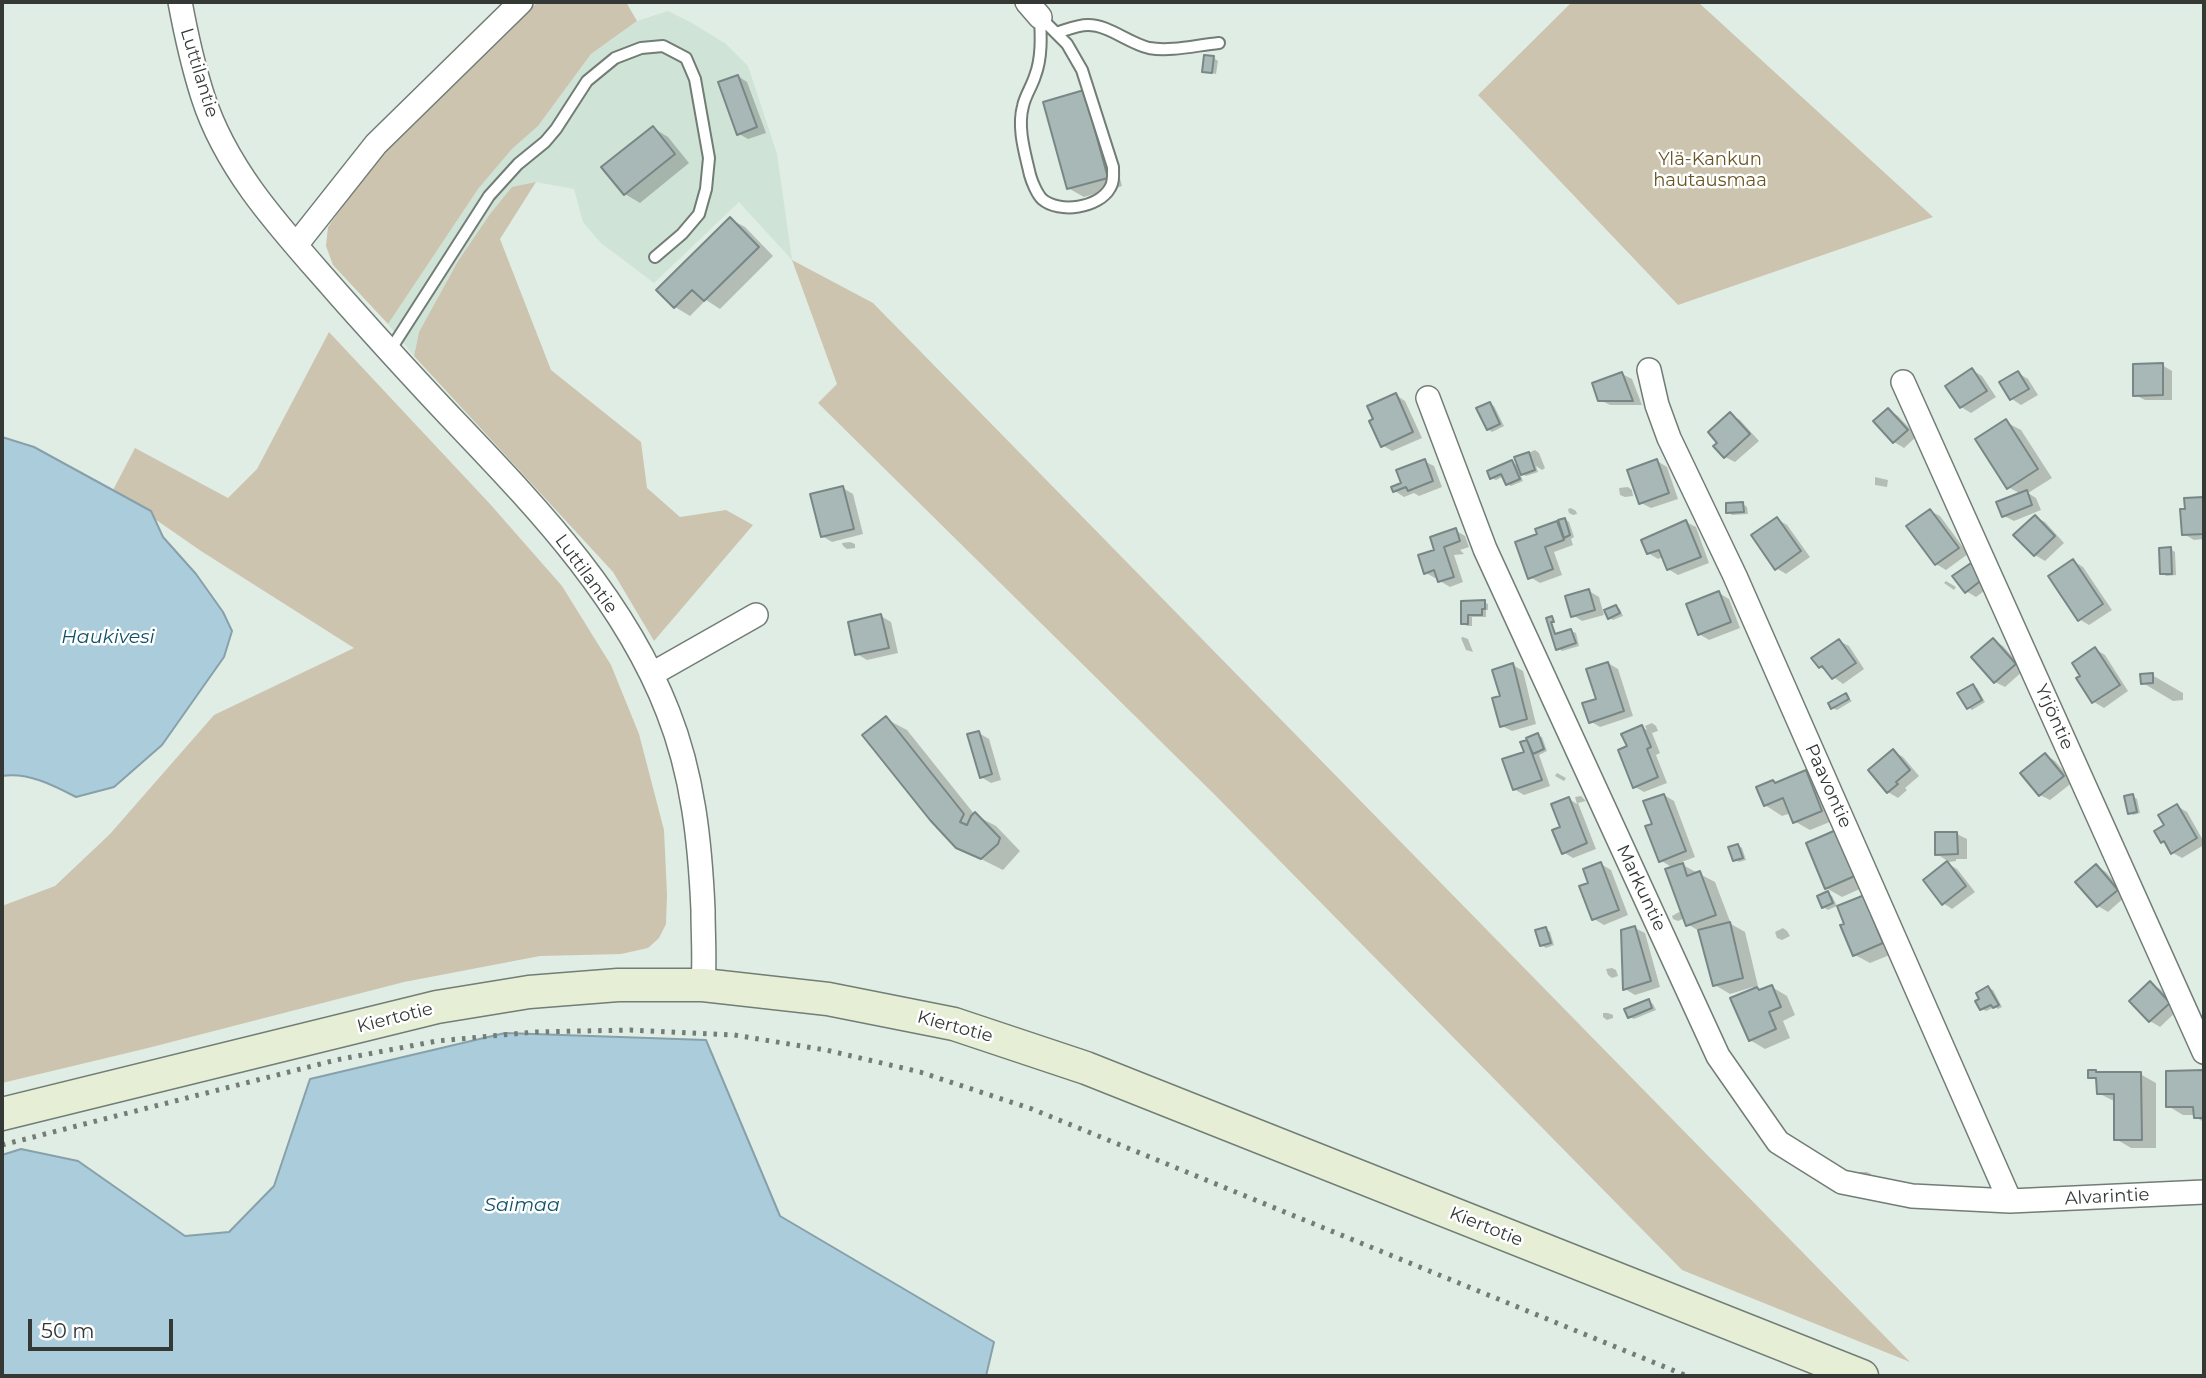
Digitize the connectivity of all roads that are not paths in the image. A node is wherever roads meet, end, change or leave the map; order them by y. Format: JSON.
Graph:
{"nodes":[{"id":1,"x":180,"y":2,"type":"edge"},
{"id":2,"x":521,"y":2,"type":"edge"},
{"id":3,"x":1041,"y":17,"type":"edge"},
{"id":4,"x":1219,"y":43,"type":"dead end"},
{"id":5,"x":296,"y":245,"type":"junction"},
{"id":6,"x":655,"y":257,"type":"dead end"},
{"id":7,"x":389,"y":352,"type":"junction"},
{"id":8,"x":1649,"y":370,"type":"dead end"},
{"id":9,"x":1903,"y":382,"type":"dead end"},
{"id":10,"x":1428,"y":398,"type":"dead end"},
{"id":11,"x":756,"y":615,"type":"dead end"},
{"id":12,"x":652,"y":674,"type":"junction"},
{"id":13,"x":703,"y":985,"type":"junction"},
{"id":14,"x":2204,"y":1052,"type":"edge"},
{"id":15,"x":2,"y":1115,"type":"edge"},
{"id":16,"x":2204,"y":1192,"type":"edge"},
{"id":17,"x":2010,"y":1201,"type":"junction"},
{"id":18,"x":1862,"y":1376,"type":"edge"}],
"edges":[{"from":1,"to":5,"type":"street","name":"Luttilantie"},
{"from":2,"to":5,"type":"street"},
{"from":3,"to":3,"type":"lane"},
{"from":3,"to":4,"type":"lane"},
{"from":5,"to":7,"type":"street","name":"Luttilantie"},
{"from":6,"to":7,"type":"lane"},
{"from":7,"to":12,"type":"street","name":"Luttilantie"},
{"from":8,"to":17,"type":"street","name":"Paavontie"},
{"from":9,"to":14,"type":"street","name":"Yrjöntie"},
{"from":10,"to":17,"type":"street","name":"Markuntie"},
{"from":11,"to":12,"type":"street"},
{"from":12,"to":13,"type":"street","name":"Luttilantie"},
{"from":13,"to":15,"type":"street","name":"Kiertotie"},
{"from":13,"to":18,"type":"street","name":"Kiertotie"},
{"from":16,"to":17,"type":"street","name":"Alvarintie"}]}
